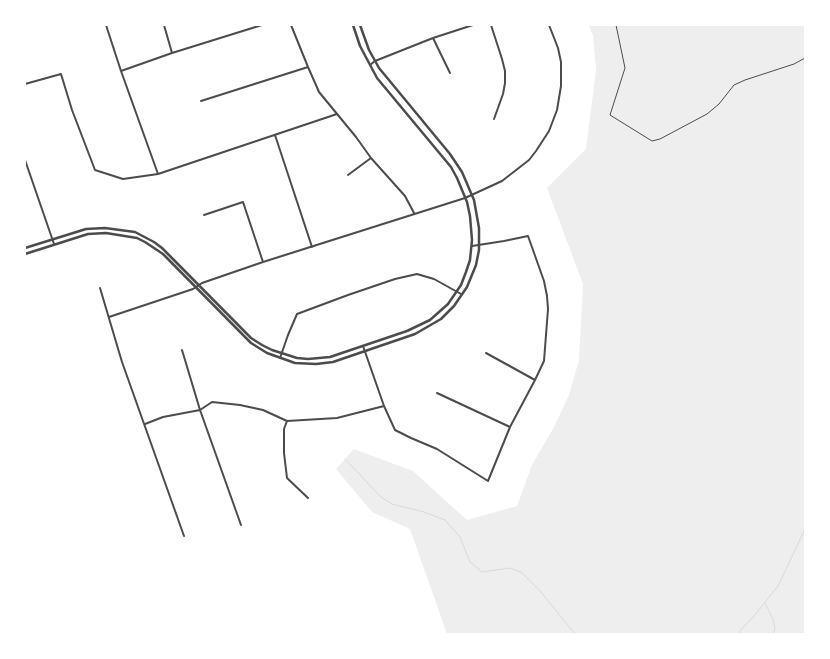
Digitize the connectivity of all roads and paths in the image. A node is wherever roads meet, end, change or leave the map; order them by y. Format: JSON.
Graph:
{"nodes":[{"id":1,"x":106,"y":25,"type":"edge"},
{"id":2,"x":164,"y":25,"type":"edge"},
{"id":3,"x":262,"y":25,"type":"edge"},
{"id":4,"x":291,"y":25,"type":"edge"},
{"id":5,"x":352,"y":25,"type":"edge"},
{"id":6,"x":360,"y":25,"type":"edge"},
{"id":7,"x":473,"y":25,"type":"edge"},
{"id":8,"x":491,"y":25,"type":"edge"},
{"id":9,"x":549,"y":25,"type":"edge"},
{"id":10,"x":616,"y":25,"type":"edge"},
{"id":11,"x":433,"y":38,"type":"junction"},
{"id":12,"x":172,"y":53,"type":"junction"},
{"id":13,"x":805,"y":58,"type":"edge"},
{"id":14,"x":375,"y":61,"type":"junction"},
{"id":15,"x":370,"y":66,"type":"junction"},
{"id":16,"x":308,"y":67,"type":"junction"},
{"id":17,"x":121,"y":71,"type":"junction"},
{"id":18,"x":450,"y":73,"type":"dead end"},
{"id":19,"x":26,"y":84,"type":"edge"},
{"id":20,"x":201,"y":101,"type":"dead end"},
{"id":21,"x":337,"y":114,"type":"junction"},
{"id":22,"x":494,"y":119,"type":"dead end"},
{"id":23,"x":275,"y":135,"type":"junction"},
{"id":24,"x":371,"y":158,"type":"junction"},
{"id":25,"x":25,"y":160,"type":"edge"},
{"id":26,"x":158,"y":174,"type":"junction"},
{"id":27,"x":348,"y":175,"type":"dead end"},
{"id":28,"x":472,"y":195,"type":"junction"},
{"id":29,"x":465,"y":198,"type":"junction"},
{"id":30,"x":414,"y":213,"type":"junction"},
{"id":31,"x":204,"y":215,"type":"dead end"},
{"id":32,"x":53,"y":239,"type":"junction"},
{"id":33,"x":54,"y":244,"type":"junction"},
{"id":34,"x":472,"y":246,"type":"junction"},
{"id":35,"x":478,"y":246,"type":"junction"},
{"id":36,"x":312,"y":247,"type":"junction"},
{"id":37,"x":25,"y":248,"type":"edge"},
{"id":38,"x":25,"y":254,"type":"edge"},
{"id":39,"x":263,"y":262,"type":"junction"},
{"id":40,"x":198,"y":286,"type":"junction"},
{"id":41,"x":100,"y":288,"type":"dead end"},
{"id":42,"x":457,"y":291,"type":"junction"},
{"id":43,"x":461,"y":294,"type":"junction"},
{"id":44,"x":109,"y":317,"type":"junction"},
{"id":45,"x":363,"y":346,"type":"junction"},
{"id":46,"x":182,"y":350,"type":"dead end"},
{"id":47,"x":365,"y":351,"type":"junction"},
{"id":48,"x":486,"y":353,"type":"dead end"},
{"id":49,"x":281,"y":354,"type":"junction"},
{"id":50,"x":280,"y":358,"type":"junction"},
{"id":51,"x":535,"y":380,"type":"junction"},
{"id":52,"x":437,"y":393,"type":"dead end"},
{"id":53,"x":384,"y":406,"type":"junction"},
{"id":54,"x":200,"y":410,"type":"junction"},
{"id":55,"x":286,"y":421,"type":"junction"},
{"id":56,"x":145,"y":424,"type":"junction"},
{"id":57,"x":510,"y":427,"type":"junction"},
{"id":58,"x":308,"y":498,"type":"dead end"},
{"id":59,"x":241,"y":525,"type":"dead end"},
{"id":60,"x":184,"y":536,"type":"dead end"}],
"edges":[{"from":1,"to":17,"type":"street"},
{"from":2,"to":12,"type":"street"},
{"from":3,"to":12,"type":"street"},
{"from":4,"to":16,"type":"street"},
{"from":5,"to":15,"type":"street"},
{"from":6,"to":14,"type":"street"},
{"from":7,"to":11,"type":"street"},
{"from":8,"to":22,"type":"street"},
{"from":9,"to":28,"type":"street"},
{"from":10,"to":13,"type":"lane"},
{"from":11,"to":14,"type":"street"},
{"from":11,"to":18,"type":"street"},
{"from":12,"to":17,"type":"street"},
{"from":14,"to":15,"type":"street"},
{"from":14,"to":28,"type":"street"},
{"from":15,"to":29,"type":"street"},
{"from":16,"to":20,"type":"street"},
{"from":16,"to":21,"type":"street"},
{"from":17,"to":26,"type":"street"},
{"from":19,"to":26,"type":"street"},
{"from":21,"to":23,"type":"street"},
{"from":21,"to":24,"type":"street"},
{"from":23,"to":26,"type":"street"},
{"from":23,"to":36,"type":"street"},
{"from":24,"to":27,"type":"street"},
{"from":24,"to":30,"type":"street"},
{"from":25,"to":32,"type":"street"},
{"from":28,"to":29,"type":"street"},
{"from":28,"to":35,"type":"street"},
{"from":29,"to":30,"type":"street"},
{"from":29,"to":34,"type":"street"},
{"from":30,"to":36,"type":"street"},
{"from":31,"to":39,"type":"street"},
{"from":32,"to":33,"type":"street"},
{"from":32,"to":37,"type":"street"},
{"from":32,"to":40,"type":"street"},
{"from":33,"to":38,"type":"street"},
{"from":33,"to":40,"type":"street"},
{"from":34,"to":35,"type":"street"},
{"from":34,"to":42,"type":"street"},
{"from":35,"to":43,"type":"street"},
{"from":35,"to":51,"type":"street"},
{"from":36,"to":39,"type":"street"},
{"from":39,"to":40,"type":"street"},
{"from":40,"to":44,"type":"street"},
{"from":40,"to":49,"type":"street"},
{"from":40,"to":50,"type":"street"},
{"from":41,"to":44,"type":"street"},
{"from":42,"to":43,"type":"street"},
{"from":42,"to":45,"type":"street"},
{"from":42,"to":49,"type":"street"},
{"from":43,"to":47,"type":"street"},
{"from":44,"to":56,"type":"street"},
{"from":45,"to":47,"type":"street"},
{"from":45,"to":49,"type":"street"},
{"from":46,"to":54,"type":"street"},
{"from":47,"to":50,"type":"street"},
{"from":47,"to":53,"type":"street"},
{"from":48,"to":51,"type":"street"},
{"from":49,"to":50,"type":"street"},
{"from":51,"to":57,"type":"street"},
{"from":52,"to":57,"type":"street"},
{"from":53,"to":55,"type":"street"},
{"from":53,"to":57,"type":"street"},
{"from":54,"to":55,"type":"street"},
{"from":54,"to":56,"type":"street"},
{"from":54,"to":59,"type":"street"},
{"from":55,"to":58,"type":"street"},
{"from":56,"to":60,"type":"street"}]}
